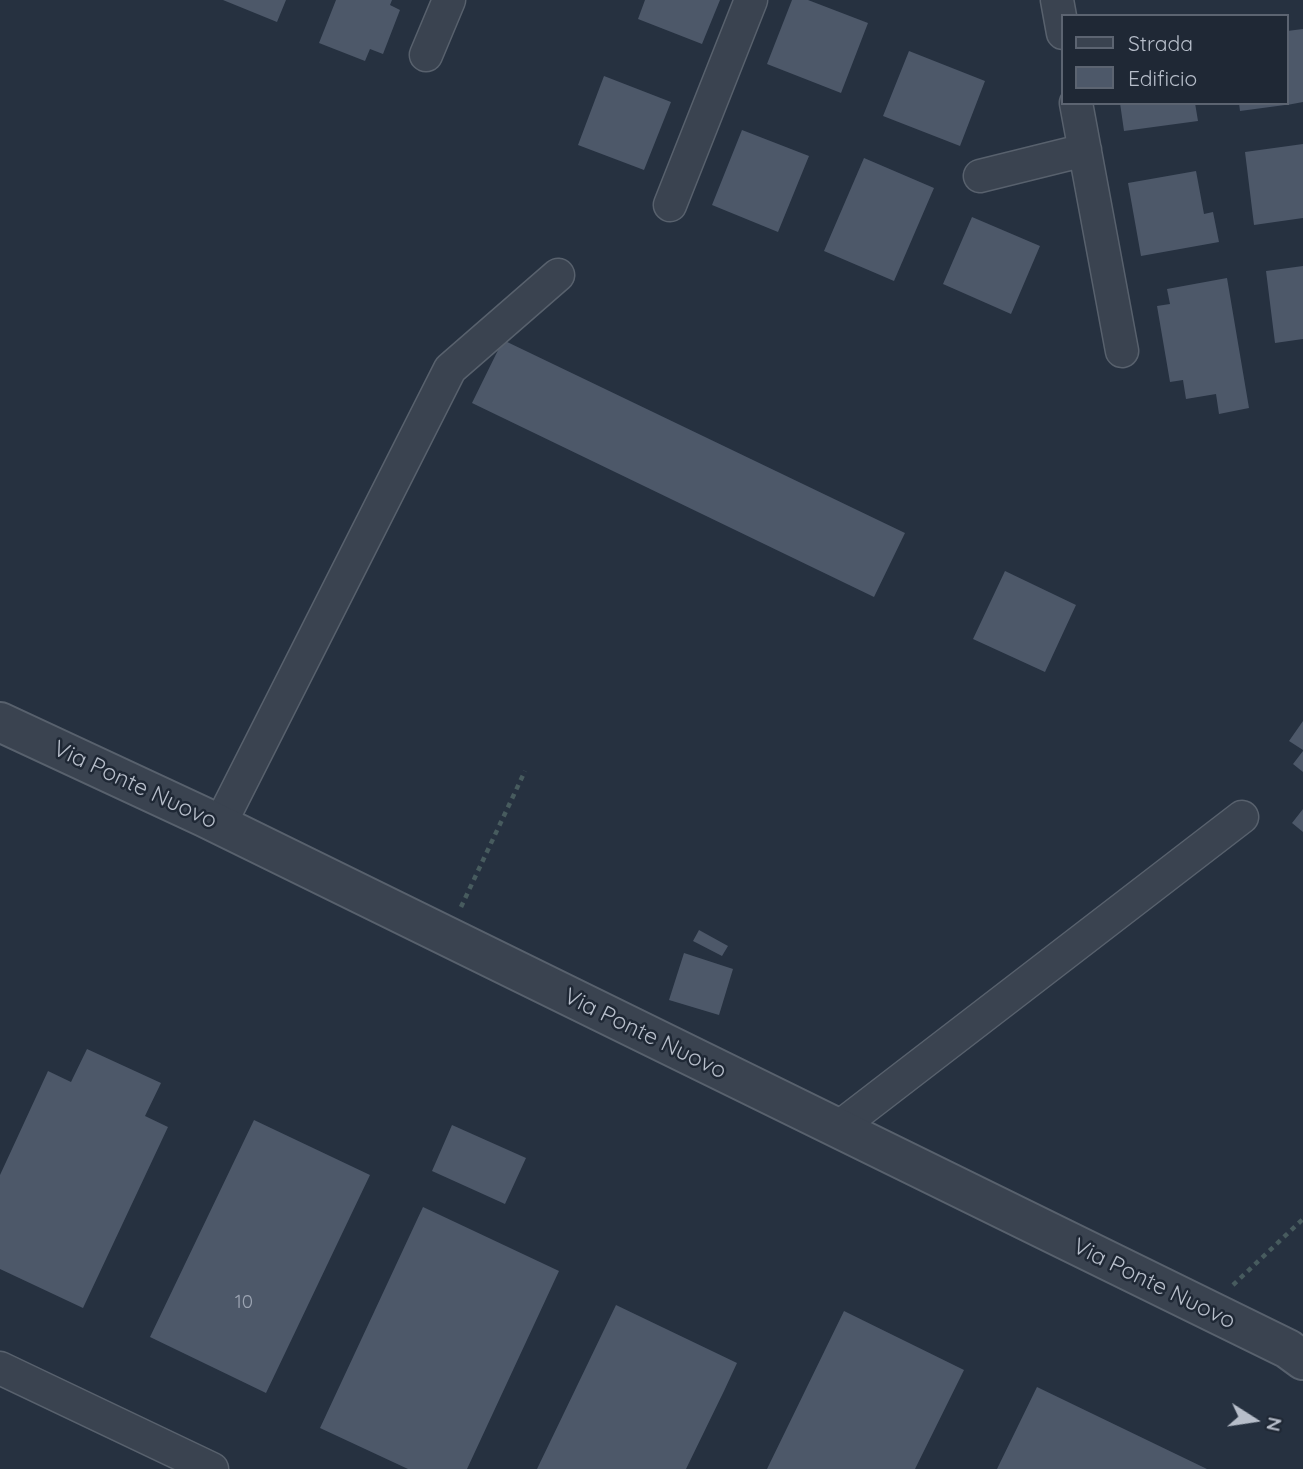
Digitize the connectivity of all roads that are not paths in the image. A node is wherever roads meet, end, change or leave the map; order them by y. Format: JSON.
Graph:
{"nodes":[{"id":1,"x":449,"y":0,"type":"edge"},
{"id":2,"x":751,"y":0,"type":"edge"},
{"id":3,"x":1057,"y":0,"type":"edge"},
{"id":4,"x":1062,"y":28,"type":"edge"},
{"id":5,"x":426,"y":55,"type":"dead end"},
{"id":6,"x":1076,"y":105,"type":"edge"},
{"id":7,"x":1085,"y":150,"type":"junction"},
{"id":8,"x":980,"y":176,"type":"dead end"},
{"id":9,"x":670,"y":205,"type":"dead end"},
{"id":10,"x":558,"y":275,"type":"dead end"},
{"id":11,"x":1122,"y":351,"type":"dead end"},
{"id":12,"x":0,"y":722,"type":"edge"},
{"id":13,"x":1242,"y":817,"type":"dead end"},
{"id":14,"x":220,"y":824,"type":"junction"},
{"id":15,"x":838,"y":1128,"type":"junction"},
{"id":16,"x":1298,"y":1354,"type":"edge"},
{"id":17,"x":0,"y":1368,"type":"edge"},
{"id":18,"x":212,"y":1469,"type":"edge"}],
"edges":[{"from":1,"to":5,"type":"street"},
{"from":2,"to":9,"type":"street"},
{"from":3,"to":4,"type":"street"},
{"from":6,"to":7,"type":"street"},
{"from":7,"to":8,"type":"street"},
{"from":7,"to":11,"type":"street"},
{"from":10,"to":14,"type":"street"},
{"from":12,"to":14,"type":"street","name":"Via Ponte Nuovo"},
{"from":13,"to":15,"type":"street"},
{"from":14,"to":15,"type":"street","name":"Via Ponte Nuovo"},
{"from":15,"to":16,"type":"street","name":"Via Ponte Nuovo"},
{"from":17,"to":18,"type":"street"}]}
